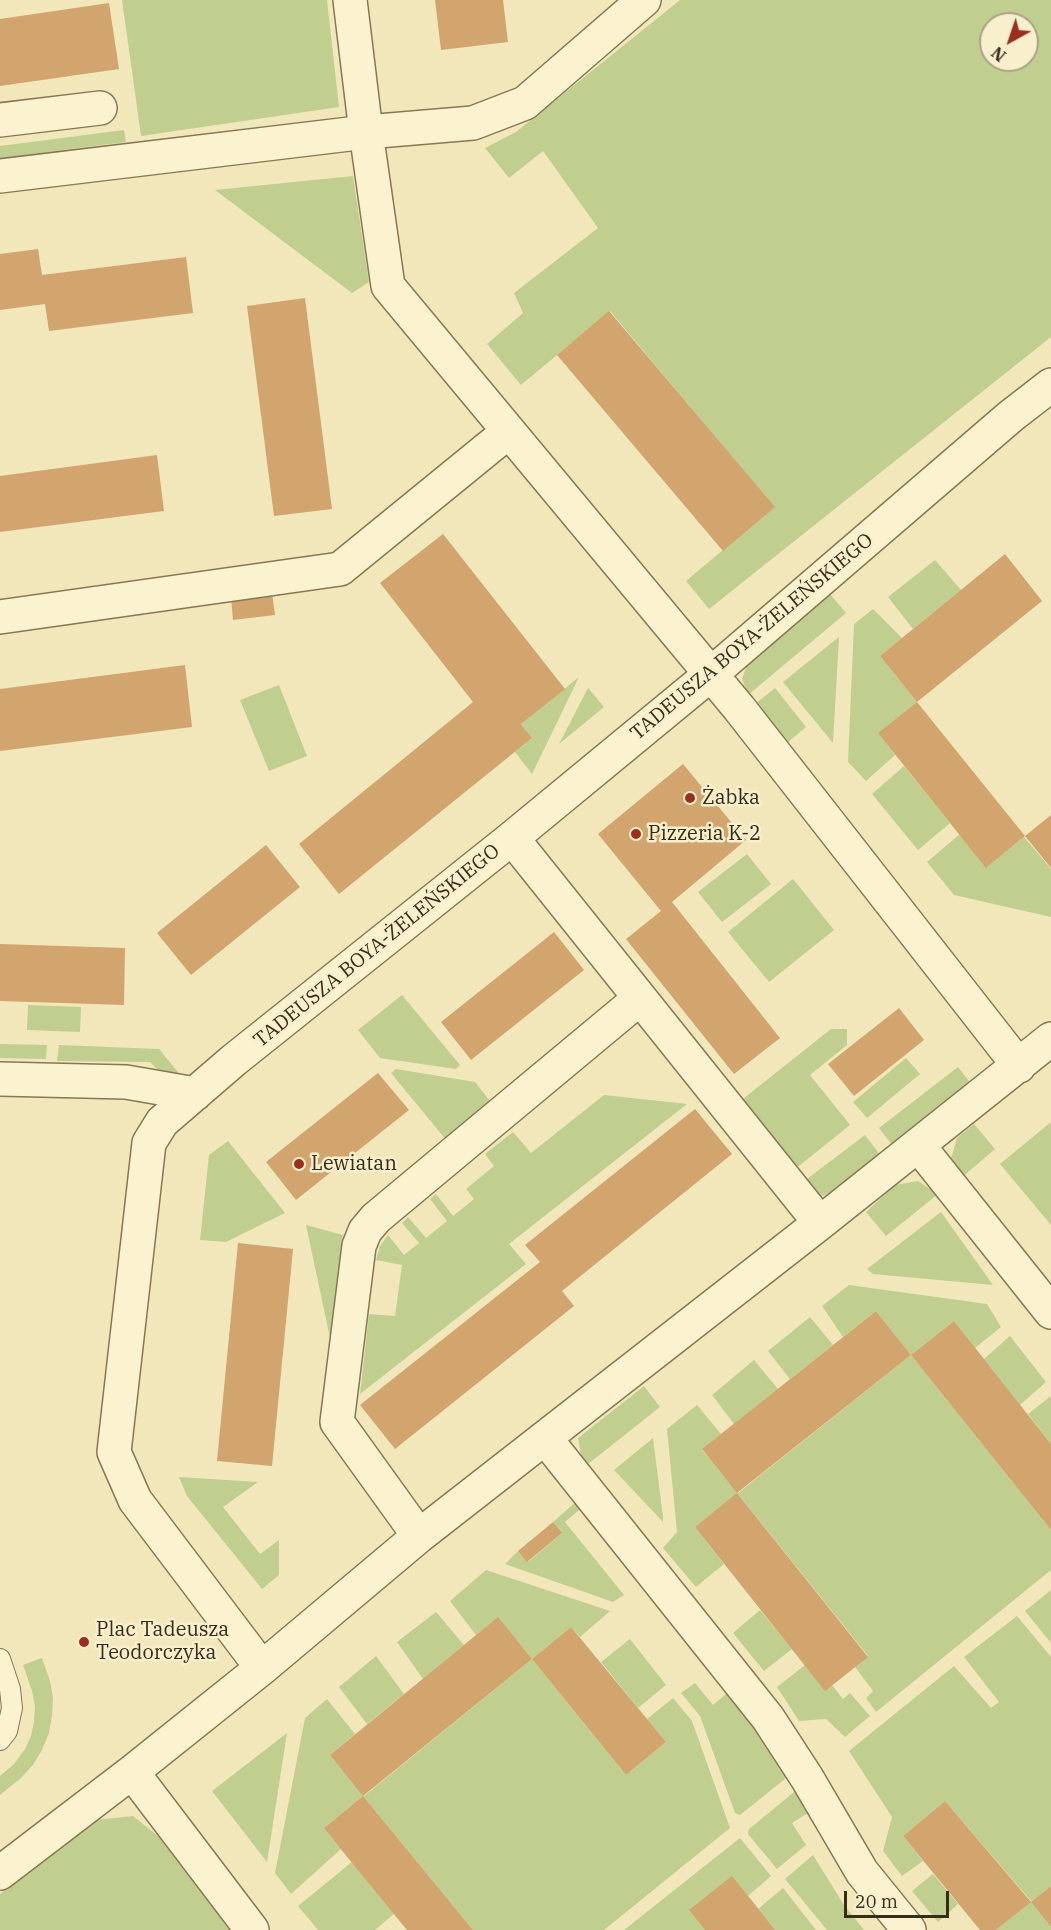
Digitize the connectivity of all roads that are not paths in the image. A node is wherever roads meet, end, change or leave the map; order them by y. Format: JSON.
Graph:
{"nodes":[{"id":1,"x":350,"y":0,"type":"edge"},
{"id":2,"x":644,"y":0,"type":"edge"},
{"id":3,"x":100,"y":108,"type":"dead end"},
{"id":4,"x":0,"y":120,"type":"edge"},
{"id":5,"x":366,"y":132,"type":"junction"},
{"id":6,"x":0,"y":176,"type":"edge"},
{"id":7,"x":1051,"y":385,"type":"edge"},
{"id":8,"x":508,"y":432,"type":"junction"},
{"id":9,"x":0,"y":617,"type":"edge"},
{"id":10,"x":711,"y":674,"type":"junction"},
{"id":11,"x":512,"y":838,"type":"junction"},
{"id":12,"x":639,"y":999,"type":"junction"},
{"id":13,"x":1051,"y":1039,"type":"edge"},
{"id":14,"x":1019,"y":1066,"type":"junction"},
{"id":15,"x":0,"y":1079,"type":"edge"},
{"id":16,"x":195,"y":1094,"type":"junction"},
{"id":17,"x":918,"y":1145,"type":"junction"},
{"id":18,"x":820,"y":1223,"type":"junction"},
{"id":19,"x":1051,"y":1312,"type":"edge"},
{"id":20,"x":545,"y":1438,"type":"junction"},
{"id":21,"x":418,"y":1536,"type":"junction"},
{"id":22,"x":0,"y":1659,"type":"edge"},
{"id":23,"x":262,"y":1668,"type":"junction"},
{"id":24,"x":0,"y":1740,"type":"edge"},
{"id":25,"x":132,"y":1772,"type":"junction"},
{"id":26,"x":0,"y":1873,"type":"edge"},
{"id":27,"x":252,"y":1930,"type":"edge"},
{"id":28,"x":909,"y":1930,"type":"edge"}],
"edges":[{"from":1,"to":5,"type":"street"},
{"from":2,"to":5,"type":"street"},
{"from":3,"to":4,"type":"street"},
{"from":5,"to":6,"type":"street"},
{"from":5,"to":8,"type":"street"},
{"from":7,"to":10,"type":"street","name":"TADEUSZA BOYA-ŻELEŃSKIEGO"},
{"from":8,"to":9,"type":"street"},
{"from":8,"to":10,"type":"street"},
{"from":10,"to":11,"type":"street","name":"TADEUSZA BOYA-ŻELEŃSKIEGO"},
{"from":10,"to":14,"type":"street"},
{"from":11,"to":12,"type":"street"},
{"from":11,"to":16,"type":"street","name":"TADEUSZA BOYA-ŻELEŃSKIEGO"},
{"from":12,"to":18,"type":"street"},
{"from":12,"to":21,"type":"street"},
{"from":13,"to":14,"type":"street"},
{"from":14,"to":17,"type":"street"},
{"from":15,"to":16,"type":"street"},
{"from":16,"to":23,"type":"street","name":"TADEUSZA BOYA-ŻELEŃSKIEGO"},
{"from":17,"to":18,"type":"street"},
{"from":17,"to":19,"type":"street"},
{"from":18,"to":20,"type":"street"},
{"from":20,"to":21,"type":"street"},
{"from":20,"to":28,"type":"street"},
{"from":21,"to":23,"type":"street"},
{"from":22,"to":24,"type":"lane"},
{"from":23,"to":25,"type":"street"},
{"from":25,"to":26,"type":"street"},
{"from":25,"to":27,"type":"street"}]}
